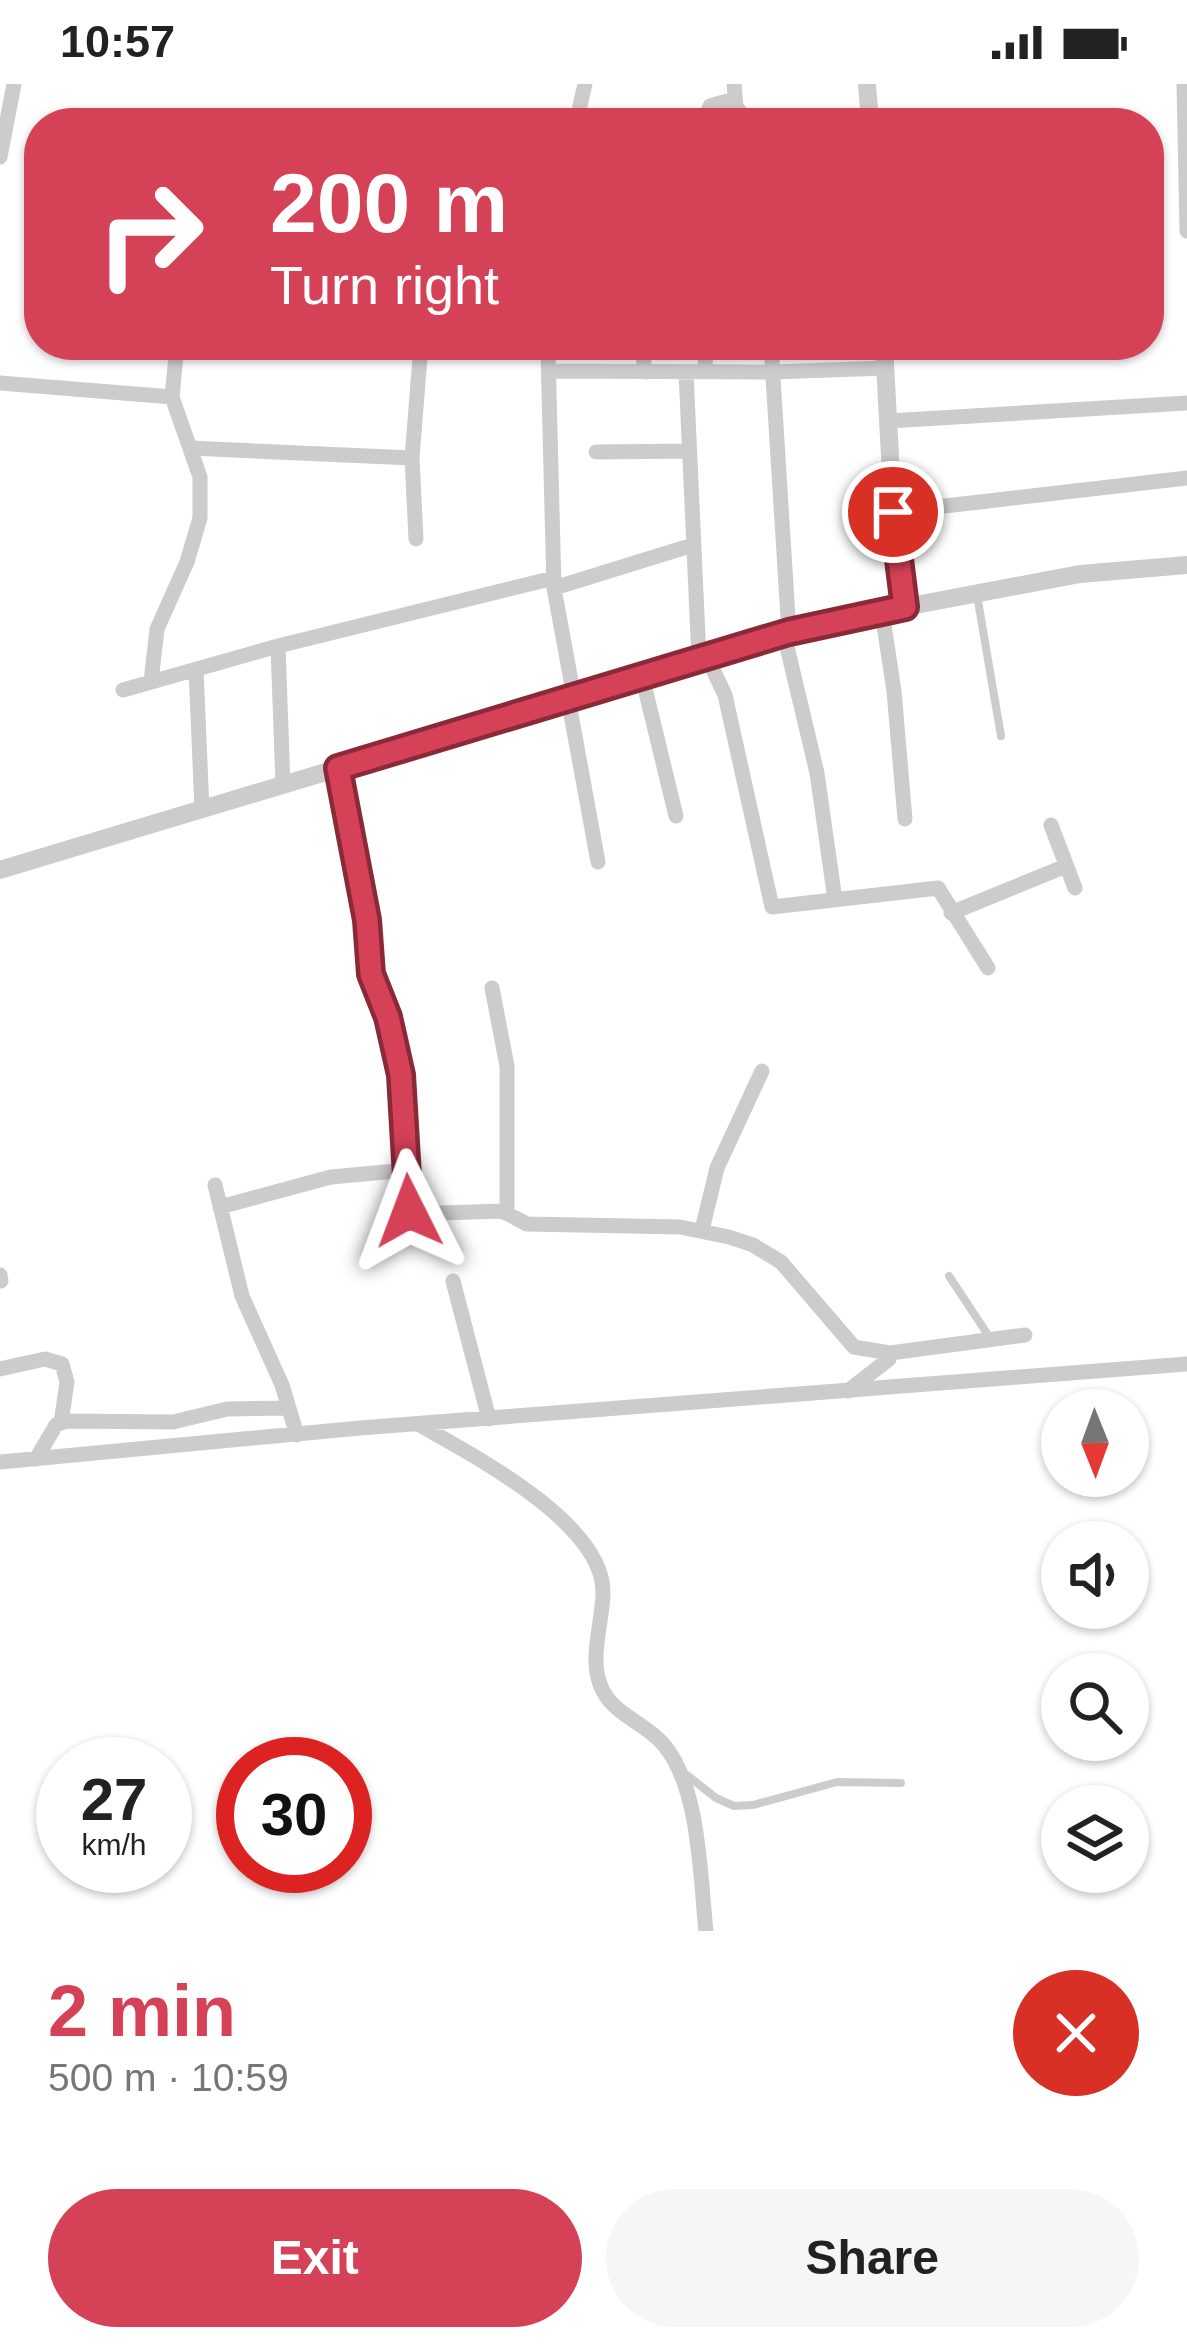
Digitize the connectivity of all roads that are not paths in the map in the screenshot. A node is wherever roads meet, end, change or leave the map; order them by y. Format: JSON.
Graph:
{"nodes":[{"id":1,"x":14,"y":84,"type":"edge"},
{"id":2,"x":1184,"y":84,"type":"edge"},
{"id":3,"x":0,"y":157,"type":"edge"},
{"id":4,"x":1187,"y":231,"type":"edge"},
{"id":5,"x":176,"y":360,"type":"edge"},
{"id":6,"x":420,"y":360,"type":"edge"},
{"id":7,"x":549,"y":360,"type":"edge"},
{"id":8,"x":644,"y":360,"type":"edge"},
{"id":9,"x":705,"y":360,"type":"edge"},
{"id":10,"x":772,"y":360,"type":"edge"},
{"id":11,"x":885,"y":360,"type":"edge"},
{"id":12,"x":886,"y":368,"type":"junction"},
{"id":13,"x":550,"y":371,"type":"junction"},
{"id":14,"x":645,"y":372,"type":"junction"},
{"id":15,"x":686,"y":372,"type":"junction"},
{"id":16,"x":706,"y":372,"type":"junction"},
{"id":17,"x":773,"y":372,"type":"junction"},
{"id":18,"x":0,"y":383,"type":"edge"},
{"id":19,"x":172,"y":397,"type":"junction"},
{"id":20,"x":1187,"y":403,"type":"edge"},
{"id":21,"x":889,"y":421,"type":"junction"},
{"id":22,"x":190,"y":448,"type":"junction"},
{"id":23,"x":689,"y":451,"type":"junction"},
{"id":24,"x":596,"y":452,"type":"dead end"},
{"id":25,"x":412,"y":458,"type":"junction"},
{"id":26,"x":1187,"y":478,"type":"edge"},
{"id":27,"x":893,"y":512,"type":"junction"},
{"id":28,"x":416,"y":539,"type":"dead end"},
{"id":29,"x":693,"y":545,"type":"junction"},
{"id":30,"x":1187,"y":565,"type":"edge"},
{"id":31,"x":554,"y":583,"type":"junction"},
{"id":32,"x":977,"y":592,"type":"junction"},
{"id":33,"x":905,"y":607,"type":"junction"},
{"id":34,"x":882,"y":612,"type":"junction"},
{"id":35,"x":786,"y":633,"type":"junction"},
{"id":36,"x":278,"y":646,"type":"junction"},
{"id":37,"x":704,"y":658,"type":"junction"},
{"id":38,"x":196,"y":669,"type":"junction"},
{"id":39,"x":642,"y":676,"type":"junction"},
{"id":40,"x":151,"y":682,"type":"junction"},
{"id":41,"x":123,"y":690,"type":"dead end"},
{"id":42,"x":571,"y":698,"type":"junction"},
{"id":43,"x":1001,"y":736,"type":"dead end"},
{"id":44,"x":338,"y":768,"type":"junction"},
{"id":45,"x":283,"y":785,"type":"junction"},
{"id":46,"x":202,"y":810,"type":"junction"},
{"id":47,"x":676,"y":816,"type":"dead end"},
{"id":48,"x":905,"y":819,"type":"dead end"},
{"id":49,"x":1051,"y":825,"type":"dead end"},
{"id":50,"x":0,"y":849,"type":"edge"},
{"id":51,"x":598,"y":862,"type":"dead end"},
{"id":52,"x":1066,"y":866,"type":"junction"},
{"id":53,"x":7,"y":868,"type":"edge"},
{"id":54,"x":1075,"y":888,"type":"dead end"},
{"id":55,"x":835,"y":900,"type":"junction"},
{"id":56,"x":951,"y":913,"type":"junction"},
{"id":57,"x":988,"y":968,"type":"dead end"},
{"id":58,"x":493,"y":988,"type":"dead end"},
{"id":59,"x":762,"y":1071,"type":"dead end"},
{"id":60,"x":407,"y":1170,"type":"junction"},
{"id":61,"x":215,"y":1185,"type":"dead end"},
{"id":62,"x":220,"y":1207,"type":"junction"},
{"id":63,"x":507,"y":1212,"type":"junction"},
{"id":64,"x":702,"y":1230,"type":"junction"},
{"id":65,"x":949,"y":1276,"type":"dead end"},
{"id":66,"x":453,"y":1280,"type":"dead end"},
{"id":67,"x":1024,"y":1335,"type":"dead end"},
{"id":68,"x":990,"y":1340,"type":"junction"},
{"id":69,"x":890,"y":1353,"type":"junction"},
{"id":70,"x":1187,"y":1364,"type":"edge"},
{"id":71,"x":0,"y":1369,"type":"edge"},
{"id":72,"x":848,"y":1391,"type":"junction"},
{"id":73,"x":289,"y":1408,"type":"junction"},
{"id":74,"x":489,"y":1419,"type":"junction"},
{"id":75,"x":61,"y":1423,"type":"junction"},
{"id":76,"x":418,"y":1424,"type":"junction"},
{"id":77,"x":297,"y":1435,"type":"junction"},
{"id":78,"x":35,"y":1459,"type":"junction"},
{"id":79,"x":0,"y":1462,"type":"edge"},
{"id":80,"x":678,"y":1767,"type":"junction"},
{"id":81,"x":901,"y":1783,"type":"dead end"},
{"id":82,"x":706,"y":1931,"type":"edge"}],
"edges":[{"from":1,"to":3,"type":"street"},
{"from":2,"to":4,"type":"street"},
{"from":5,"to":19,"type":"street"},
{"from":6,"to":25,"type":"street"},
{"from":7,"to":13,"type":"street"},
{"from":8,"to":14,"type":"street"},
{"from":9,"to":16,"type":"street"},
{"from":10,"to":17,"type":"street"},
{"from":11,"to":12,"type":"street"},
{"from":12,"to":17,"type":"street"},
{"from":12,"to":21,"type":"street"},
{"from":13,"to":14,"type":"street"},
{"from":13,"to":31,"type":"street"},
{"from":14,"to":15,"type":"street"},
{"from":15,"to":16,"type":"street"},
{"from":15,"to":23,"type":"street"},
{"from":16,"to":17,"type":"street"},
{"from":17,"to":35,"type":"street"},
{"from":18,"to":19,"type":"street"},
{"from":19,"to":22,"type":"street"},
{"from":20,"to":21,"type":"street"},
{"from":21,"to":27,"type":"street"},
{"from":22,"to":25,"type":"street"},
{"from":22,"to":40,"type":"street"},
{"from":23,"to":24,"type":"street"},
{"from":23,"to":29,"type":"street"},
{"from":25,"to":28,"type":"street"},
{"from":26,"to":27,"type":"street"},
{"from":27,"to":33,"type":"street"},
{"from":29,"to":31,"type":"street"},
{"from":29,"to":37,"type":"street"},
{"from":30,"to":32,"type":"street"},
{"from":31,"to":36,"type":"street"},
{"from":31,"to":42,"type":"street"},
{"from":32,"to":33,"type":"street"},
{"from":32,"to":43,"type":"lane"},
{"from":33,"to":34,"type":"street"},
{"from":34,"to":35,"type":"street"},
{"from":34,"to":48,"type":"street"},
{"from":35,"to":37,"type":"street"},
{"from":35,"to":55,"type":"street"},
{"from":36,"to":38,"type":"street"},
{"from":36,"to":45,"type":"street"},
{"from":37,"to":39,"type":"street"},
{"from":37,"to":55,"type":"street"},
{"from":38,"to":40,"type":"street"},
{"from":38,"to":46,"type":"street"},
{"from":39,"to":42,"type":"street"},
{"from":39,"to":47,"type":"street"},
{"from":40,"to":41,"type":"street"},
{"from":42,"to":44,"type":"street"},
{"from":42,"to":51,"type":"street"},
{"from":44,"to":45,"type":"street"},
{"from":44,"to":60,"type":"street"},
{"from":45,"to":46,"type":"street"},
{"from":46,"to":53,"type":"street"},
{"from":49,"to":52,"type":"street"},
{"from":50,"to":53,"type":"street"},
{"from":52,"to":54,"type":"street"},
{"from":52,"to":56,"type":"street"},
{"from":55,"to":56,"type":"street"},
{"from":56,"to":57,"type":"street"},
{"from":58,"to":63,"type":"street"},
{"from":59,"to":64,"type":"street"},
{"from":60,"to":62,"type":"street"},
{"from":60,"to":63,"type":"street"},
{"from":61,"to":62,"type":"street"},
{"from":62,"to":73,"type":"street"},
{"from":63,"to":64,"type":"street"},
{"from":64,"to":69,"type":"street"},
{"from":65,"to":68,"type":"lane"},
{"from":66,"to":74,"type":"street"},
{"from":67,"to":68,"type":"street"},
{"from":68,"to":69,"type":"street"},
{"from":69,"to":72,"type":"street"},
{"from":70,"to":72,"type":"street"},
{"from":71,"to":75,"type":"street"},
{"from":72,"to":74,"type":"street"},
{"from":73,"to":75,"type":"street"},
{"from":73,"to":77,"type":"street"},
{"from":74,"to":76,"type":"street"},
{"from":75,"to":78,"type":"street"},
{"from":76,"to":77,"type":"street"},
{"from":76,"to":80,"type":"street"},
{"from":77,"to":78,"type":"street"},
{"from":78,"to":79,"type":"street"},
{"from":80,"to":81,"type":"lane"},
{"from":80,"to":82,"type":"street"}]}
